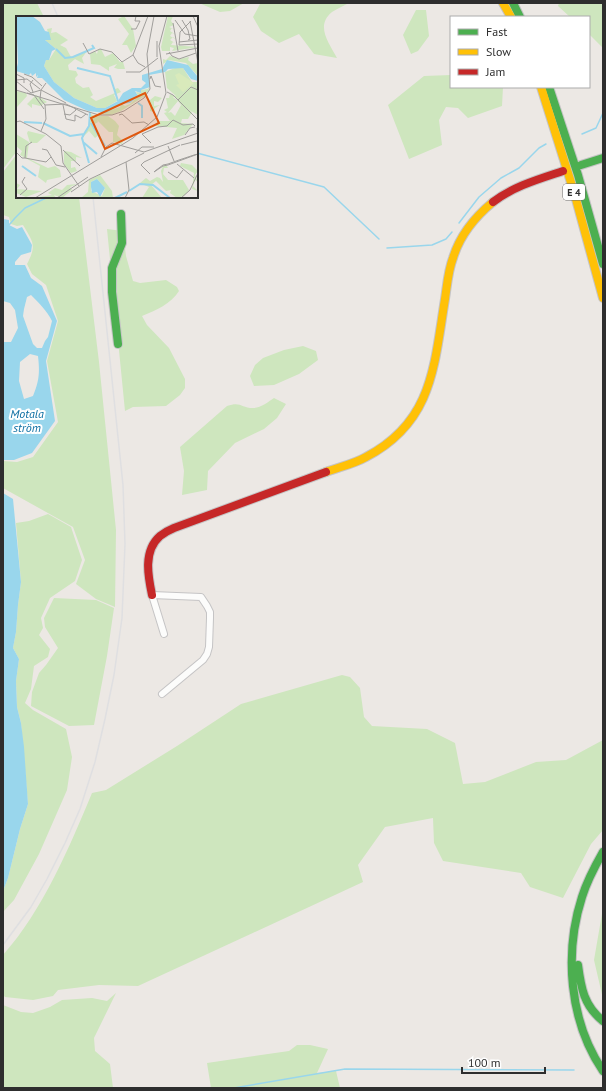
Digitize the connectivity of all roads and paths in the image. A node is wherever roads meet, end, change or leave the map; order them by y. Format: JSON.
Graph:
{"nodes":[{"id":1,"x":503,"y":3,"type":"edge"},
{"id":2,"x":513,"y":3,"type":"edge"},
{"id":3,"x":510,"y":16,"type":"edge"},
{"id":4,"x":520,"y":16,"type":"edge"},
{"id":5,"x":541,"y":88,"type":"edge"},
{"id":6,"x":549,"y":88,"type":"edge"},
{"id":7,"x":603,"y":158,"type":"edge"},
{"id":8,"x":581,"y":165,"type":"dead end"},
{"id":9,"x":563,"y":171,"type":"dead end"},
{"id":10,"x":122,"y":214,"type":"dead end"},
{"id":11,"x":603,"y":264,"type":"edge"},
{"id":12,"x":603,"y":298,"type":"edge"},
{"id":13,"x":118,"y":344,"type":"dead end"},
{"id":14,"x":152,"y":595,"type":"junction"},
{"id":15,"x":164,"y":634,"type":"dead end"},
{"id":16,"x":162,"y":694,"type":"dead end"},
{"id":17,"x":603,"y":852,"type":"edge"},
{"id":18,"x":603,"y":866,"type":"edge"},
{"id":19,"x":603,"y":1021,"type":"edge"},
{"id":20,"x":603,"y":1071,"type":"edge"}],
"edges":[{"from":1,"to":3,"type":"main road"},
{"from":2,"to":4,"type":"main road"},
{"from":5,"to":12,"type":"main road","number":"E 4"},
{"from":6,"to":11,"type":"main road","number":"E 4"},
{"from":7,"to":8,"type":"main road"},
{"from":9,"to":14,"type":"main road"},
{"from":10,"to":13,"type":"main road"},
{"from":14,"to":15,"type":"street"},
{"from":14,"to":16,"type":"street"},
{"from":17,"to":20,"type":"main road"},
{"from":18,"to":19,"type":"main road"}]}
